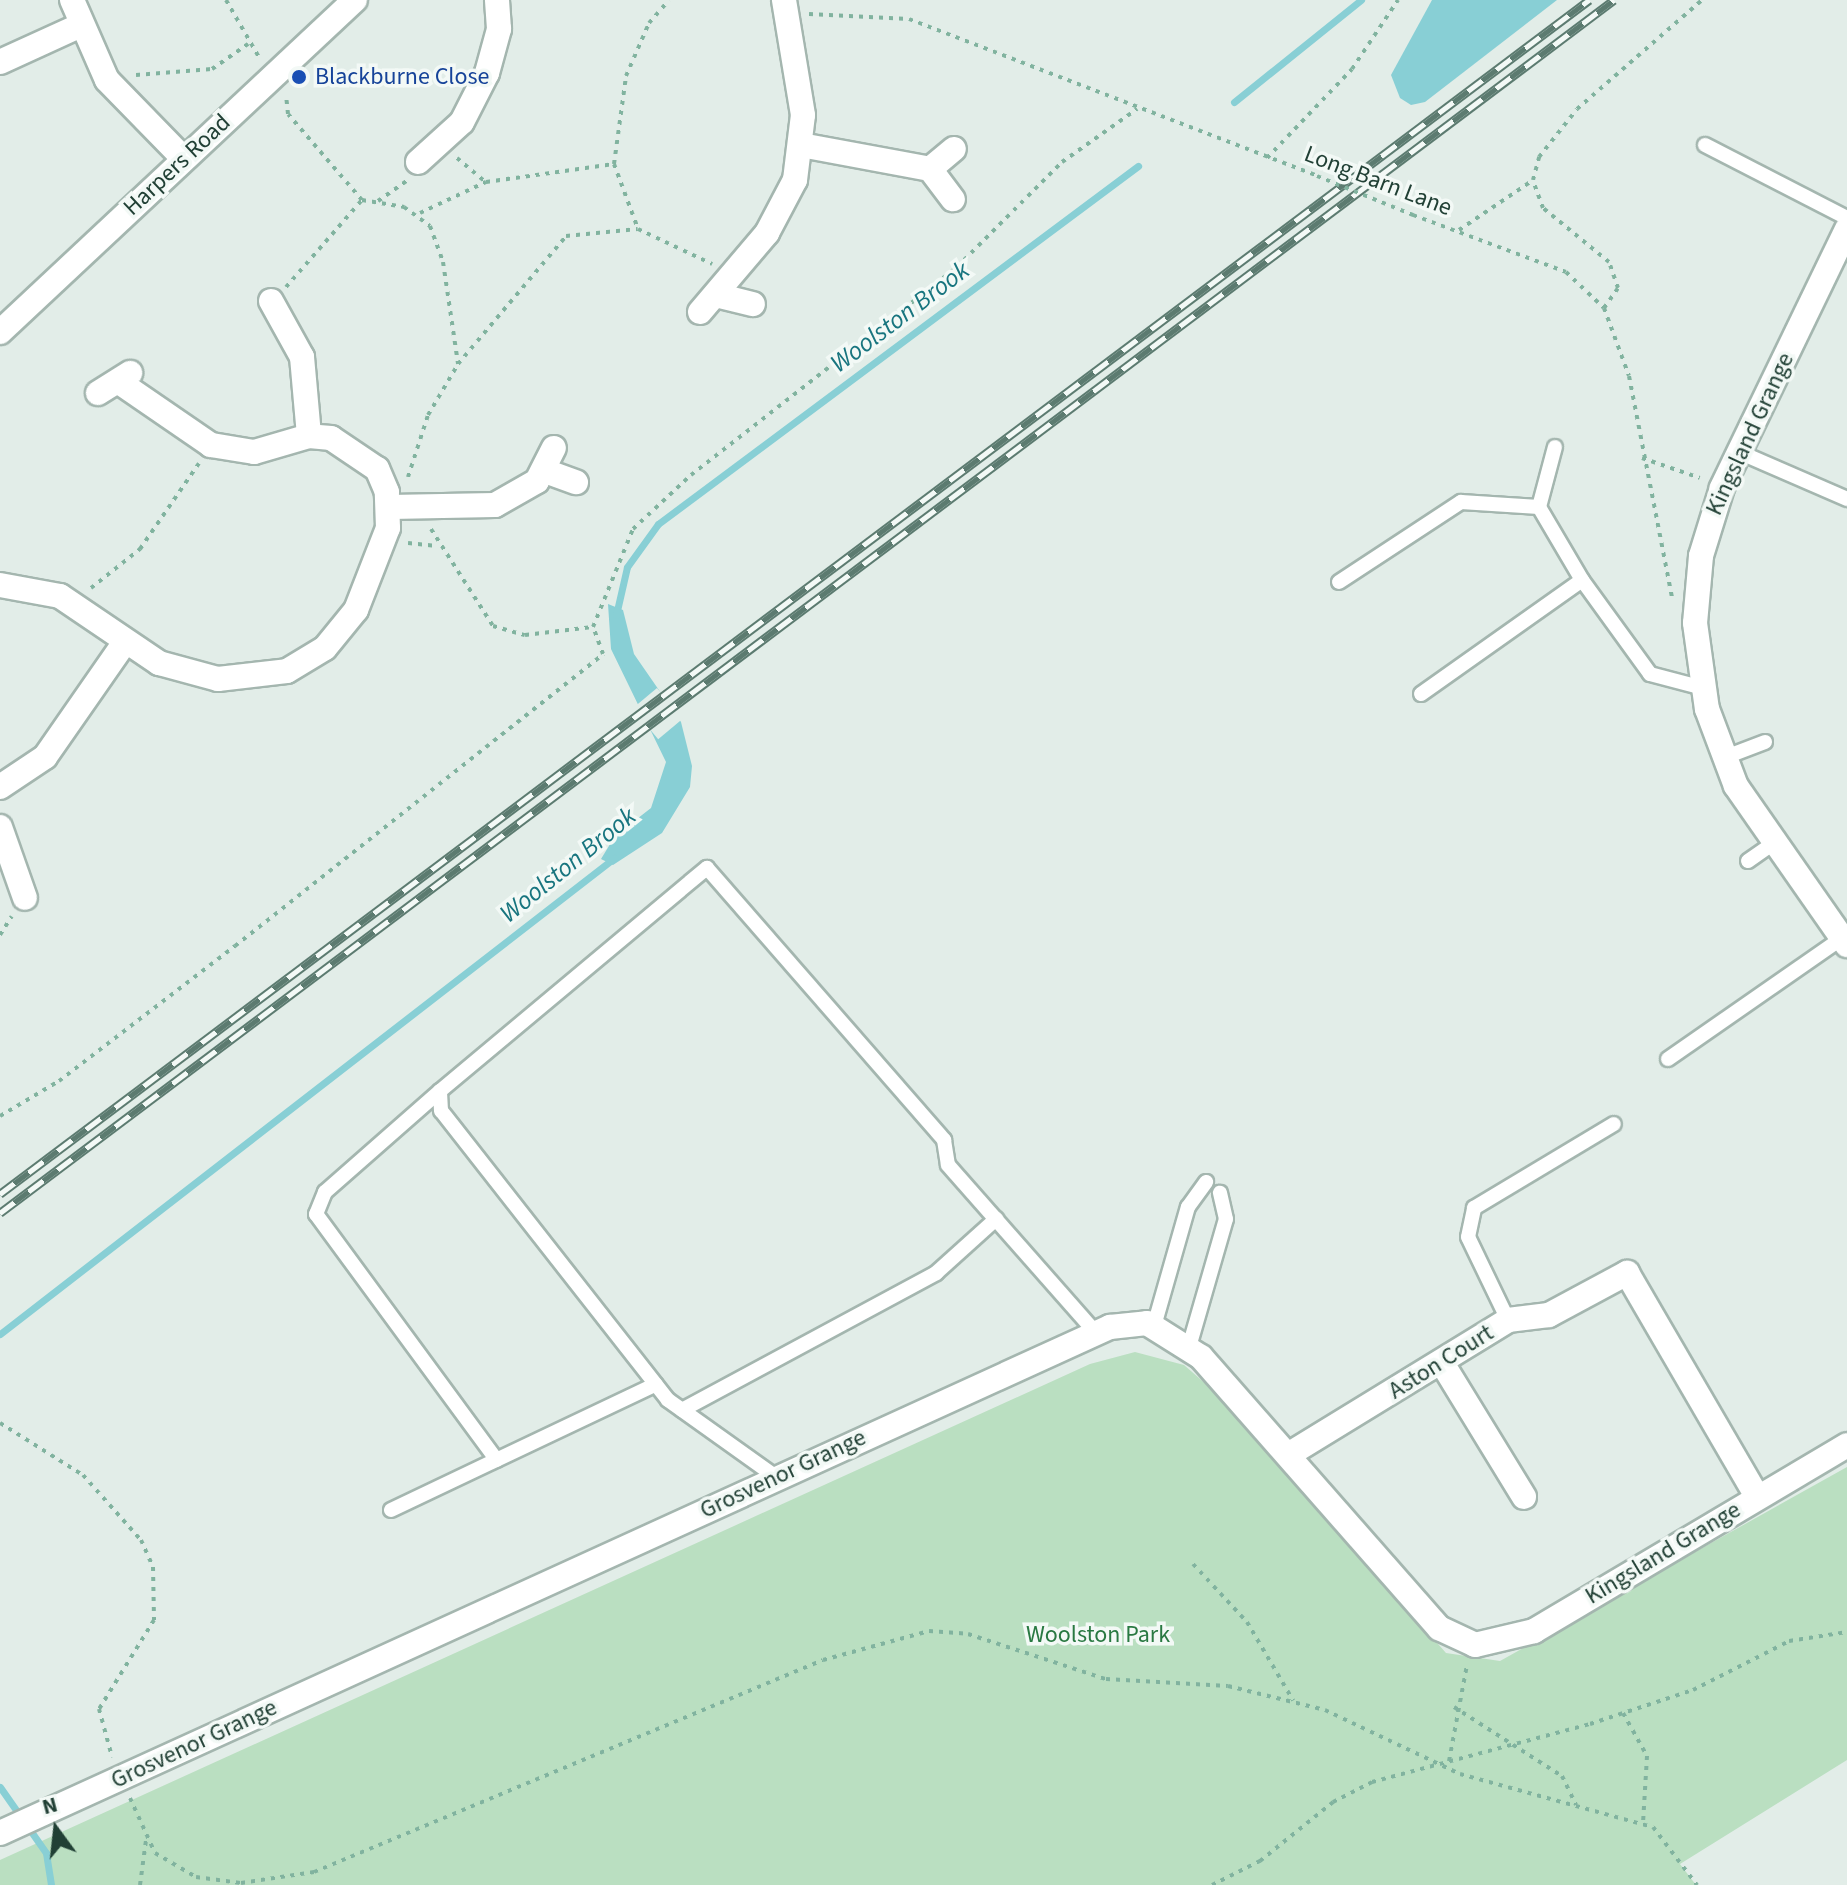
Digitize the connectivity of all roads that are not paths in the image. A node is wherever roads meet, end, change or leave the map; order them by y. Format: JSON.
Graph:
{"nodes":[{"id":1,"x":72,"y":0,"type":"edge"},
{"id":2,"x":355,"y":0,"type":"edge"},
{"id":3,"x":497,"y":0,"type":"edge"},
{"id":4,"x":786,"y":7,"type":"edge"},
{"id":5,"x":79,"y":26,"type":"junction"},
{"id":6,"x":0,"y":62,"type":"edge"},
{"id":7,"x":801,"y":145,"type":"junction"},
{"id":8,"x":1705,"y":145,"type":"dead end"},
{"id":9,"x":954,"y":149,"type":"dead end"},
{"id":10,"x":183,"y":158,"type":"junction"},
{"id":11,"x":418,"y":162,"type":"road end"},
{"id":12,"x":930,"y":169,"type":"junction"},
{"id":13,"x":953,"y":199,"type":"dead end"},
{"id":14,"x":1847,"y":218,"type":"edge"},
{"id":15,"x":1847,"y":229,"type":"edge"},
{"id":16,"x":270,"y":299,"type":"road end"},
{"id":17,"x":753,"y":304,"type":"dead end"},
{"id":18,"x":0,"y":332,"type":"edge"},
{"id":19,"x":98,"y":393,"type":"dead end"},
{"id":20,"x":309,"y":436,"type":"junction"},
{"id":21,"x":1555,"y":447,"type":"dead end"},
{"id":22,"x":554,"y":448,"type":"dead end"},
{"id":23,"x":1739,"y":452,"type":"junction"},
{"id":24,"x":545,"y":471,"type":"junction"},
{"id":25,"x":576,"y":482,"type":"dead end"},
{"id":26,"x":1847,"y":499,"type":"edge"},
{"id":27,"x":406,"y":506,"type":"junction"},
{"id":28,"x":1539,"y":507,"type":"junction"},
{"id":29,"x":1582,"y":580,"type":"junction"},
{"id":30,"x":1339,"y":582,"type":"dead end"},
{"id":31,"x":0,"y":585,"type":"edge"},
{"id":32,"x":125,"y":642,"type":"junction"},
{"id":33,"x":1703,"y":688,"type":"junction"},
{"id":34,"x":1421,"y":694,"type":"dead end"},
{"id":35,"x":1765,"y":742,"type":"dead end"},
{"id":36,"x":1723,"y":758,"type":"junction"},
{"id":37,"x":0,"y":787,"type":"edge"},
{"id":38,"x":0,"y":827,"type":"edge"},
{"id":39,"x":1772,"y":844,"type":"junction"},
{"id":40,"x":1748,"y":861,"type":"dead end"},
{"id":41,"x":25,"y":898,"type":"dead end"},
{"id":42,"x":1844,"y":942,"type":"edge"},
{"id":43,"x":1668,"y":1059,"type":"dead end"},
{"id":44,"x":440,"y":1091,"type":"junction"},
{"id":45,"x":1614,"y":1124,"type":"dead end"},
{"id":46,"x":1206,"y":1182,"type":"dead end"},
{"id":47,"x":1220,"y":1193,"type":"dead end"},
{"id":48,"x":996,"y":1219,"type":"junction"},
{"id":49,"x":1508,"y":1320,"type":"junction"},
{"id":50,"x":1154,"y":1326,"type":"junction"},
{"id":51,"x":1095,"y":1332,"type":"junction"},
{"id":52,"x":1189,"y":1347,"type":"junction"},
{"id":53,"x":1442,"y":1363,"type":"junction"},
{"id":54,"x":656,"y":1384,"type":"junction"},
{"id":55,"x":682,"y":1410,"type":"junction"},
{"id":56,"x":1847,"y":1445,"type":"edge"},
{"id":57,"x":1288,"y":1455,"type":"junction"},
{"id":58,"x":497,"y":1460,"type":"junction"},
{"id":59,"x":776,"y":1477,"type":"junction"},
{"id":60,"x":1757,"y":1496,"type":"junction"},
{"id":61,"x":1524,"y":1497,"type":"dead end"},
{"id":62,"x":391,"y":1510,"type":"dead end"},
{"id":63,"x":5,"y":1831,"type":"edge"}],
"edges":[{"from":1,"to":5,"type":"street"},
{"from":2,"to":10,"type":"street","name":"Harpers Road"},
{"from":3,"to":11,"type":"street"},
{"from":4,"to":7,"type":"street"},
{"from":5,"to":6,"type":"street"},
{"from":5,"to":10,"type":"street"},
{"from":7,"to":12,"type":"street"},
{"from":7,"to":17,"type":"street"},
{"from":8,"to":14,"type":"lane"},
{"from":9,"to":12,"type":"street"},
{"from":10,"to":18,"type":"street","name":"Harpers Road"},
{"from":12,"to":13,"type":"street"},
{"from":15,"to":23,"type":"street","name":"Kingsland Grange"},
{"from":16,"to":20,"type":"street"},
{"from":19,"to":20,"type":"street"},
{"from":20,"to":27,"type":"street"},
{"from":21,"to":28,"type":"lane"},
{"from":22,"to":24,"type":"street"},
{"from":23,"to":26,"type":"lane"},
{"from":23,"to":33,"type":"street","name":"Kingsland Grange"},
{"from":24,"to":25,"type":"street"},
{"from":24,"to":27,"type":"street"},
{"from":27,"to":32,"type":"street"},
{"from":28,"to":29,"type":"lane"},
{"from":28,"to":30,"type":"lane"},
{"from":29,"to":33,"type":"lane"},
{"from":29,"to":34,"type":"lane"},
{"from":31,"to":32,"type":"street"},
{"from":32,"to":37,"type":"street"},
{"from":33,"to":36,"type":"street","name":"Kingsland Grange"},
{"from":35,"to":36,"type":"lane"},
{"from":36,"to":39,"type":"street","name":"Kingsland Grange"},
{"from":38,"to":41,"type":"street"},
{"from":39,"to":40,"type":"lane"},
{"from":39,"to":42,"type":"street","name":"Kingsland Grange"},
{"from":42,"to":43,"type":"lane"},
{"from":44,"to":48,"type":"lane"},
{"from":44,"to":54,"type":"lane"},
{"from":44,"to":58,"type":"lane"},
{"from":45,"to":49,"type":"lane"},
{"from":46,"to":50,"type":"lane"},
{"from":47,"to":52,"type":"lane"},
{"from":48,"to":51,"type":"lane"},
{"from":48,"to":55,"type":"lane"},
{"from":49,"to":53,"type":"street","name":"Aston Court"},
{"from":49,"to":60,"type":"street","name":"Aston Court"},
{"from":50,"to":51,"type":"street","name":"Grosvenor Grange"},
{"from":50,"to":52,"type":"street"},
{"from":51,"to":59,"type":"street","name":"Grosvenor Grange"},
{"from":52,"to":57,"type":"street"},
{"from":53,"to":57,"type":"street","name":"Aston Court"},
{"from":53,"to":61,"type":"street"},
{"from":54,"to":55,"type":"lane"},
{"from":54,"to":58,"type":"lane"},
{"from":55,"to":59,"type":"lane"},
{"from":56,"to":60,"type":"street","name":"Kingsland Grange"},
{"from":57,"to":60,"type":"street","name":"Kingsland Grange"},
{"from":58,"to":62,"type":"lane"},
{"from":59,"to":63,"type":"street","name":"Grosvenor Grange"}]}
